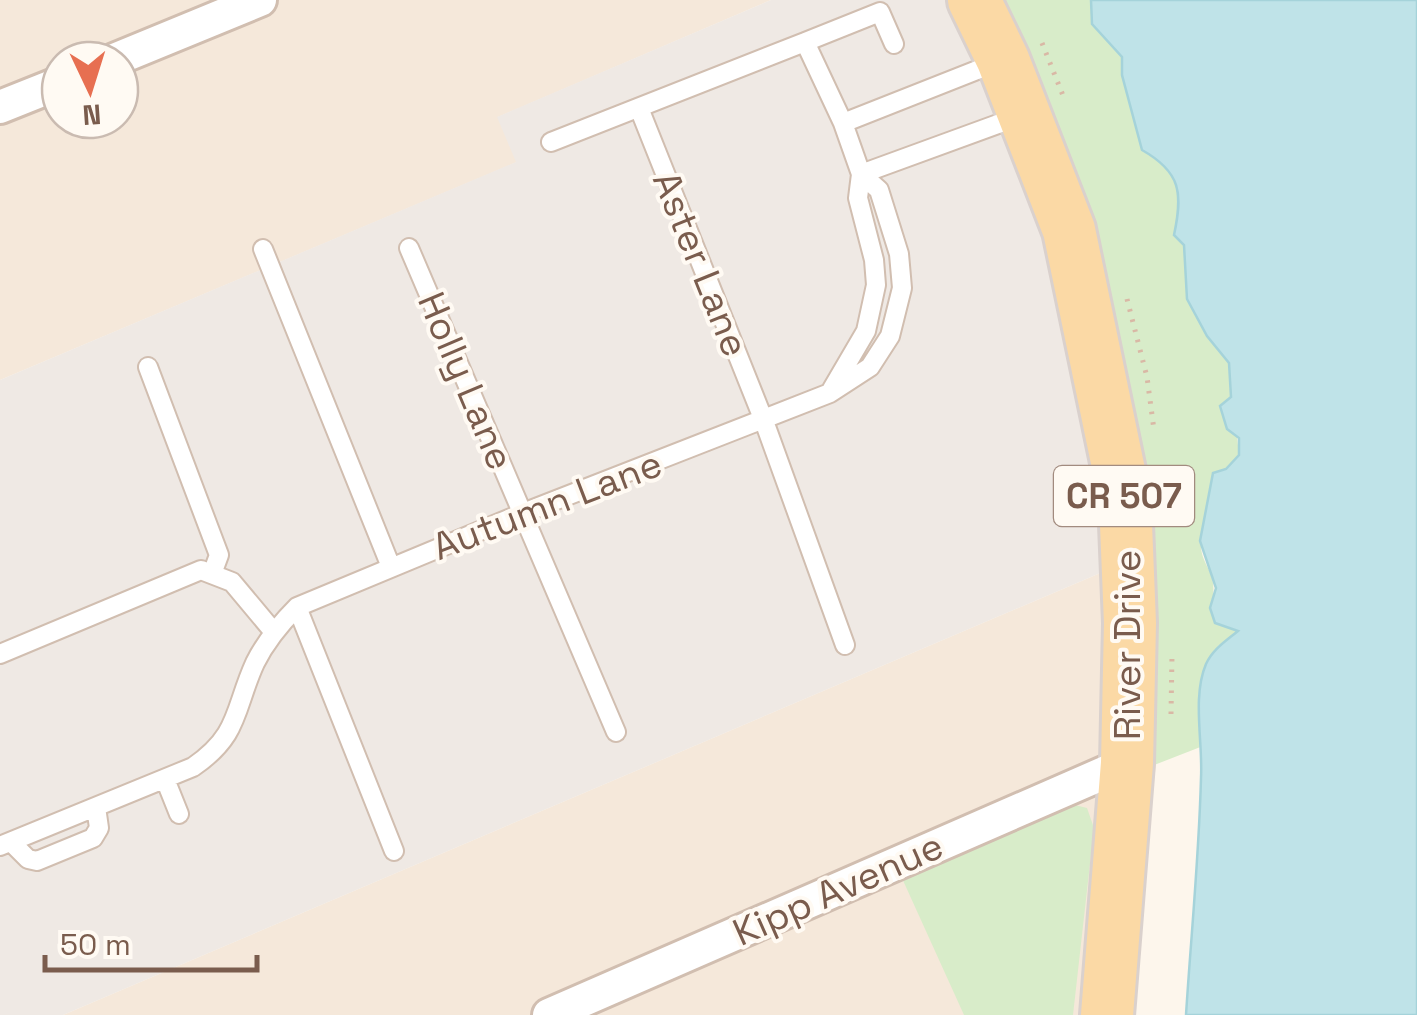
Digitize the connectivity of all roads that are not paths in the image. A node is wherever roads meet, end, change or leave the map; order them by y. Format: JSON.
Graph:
{"nodes":[{"id":1,"x":260,"y":0,"type":"edge"},
{"id":2,"x":974,"y":0,"type":"edge"},
{"id":3,"x":806,"y":42,"type":"junction"},
{"id":4,"x":894,"y":44,"type":"dead end"},
{"id":5,"x":140,"y":49,"type":"edge"},
{"id":6,"x":1003,"y":60,"type":"junction"},
{"id":7,"x":40,"y":90,"type":"edge"},
{"id":8,"x":0,"y":107,"type":"edge"},
{"id":9,"x":639,"y":108,"type":"junction"},
{"id":10,"x":1024,"y":114,"type":"junction"},
{"id":11,"x":843,"y":122,"type":"junction"},
{"id":12,"x":551,"y":142,"type":"dead end"},
{"id":13,"x":861,"y":174,"type":"junction"},
{"id":14,"x":409,"y":248,"type":"dead end"},
{"id":15,"x":263,"y":250,"type":"dead end"},
{"id":16,"x":148,"y":367,"type":"dead end"},
{"id":17,"x":830,"y":393,"type":"junction"},
{"id":18,"x":764,"y":421,"type":"junction"},
{"id":19,"x":524,"y":513,"type":"junction"},
{"id":20,"x":391,"y":567,"type":"junction"},
{"id":21,"x":212,"y":574,"type":"junction"},
{"id":22,"x":298,"y":607,"type":"junction"},
{"id":23,"x":273,"y":631,"type":"junction"},
{"id":24,"x":845,"y":646,"type":"dead end"},
{"id":25,"x":0,"y":654,"type":"edge"},
{"id":26,"x":616,"y":732,"type":"dead end"},
{"id":27,"x":1127,"y":763,"type":"junction"},
{"id":28,"x":165,"y":779,"type":"junction"},
{"id":29,"x":96,"y":808,"type":"junction"},
{"id":30,"x":179,"y":814,"type":"dead end"},
{"id":31,"x":6,"y":844,"type":"edge"},
{"id":32,"x":394,"y":850,"type":"dead end"},
{"id":33,"x":548,"y":1015,"type":"edge"},
{"id":34,"x":1108,"y":1015,"type":"edge"}],
"edges":[{"from":1,"to":5,"type":"street"},
{"from":2,"to":6,"type":"main road","name":"River Drive","number":"CR 507"},
{"from":3,"to":4,"type":"lane"},
{"from":3,"to":9,"type":"lane"},
{"from":3,"to":11,"type":"lane","name":"Autumn Lane"},
{"from":6,"to":10,"type":"main road","name":"River Drive","number":"CR 507"},
{"from":6,"to":11,"type":"lane"},
{"from":7,"to":8,"type":"street"},
{"from":9,"to":12,"type":"lane"},
{"from":9,"to":18,"type":"lane","name":"Aster Lane"},
{"from":10,"to":13,"type":"lane"},
{"from":10,"to":27,"type":"main road","name":"River Drive","number":"CR 507"},
{"from":11,"to":13,"type":"lane","name":"Autumn Lane"},
{"from":13,"to":17,"type":"lane","name":"Autumn Lane"},
{"from":13,"to":17,"type":"lane","name":"Autumn Lane"},
{"from":14,"to":19,"type":"lane","name":"Holly Lane"},
{"from":15,"to":20,"type":"lane"},
{"from":16,"to":21,"type":"lane"},
{"from":17,"to":18,"type":"lane","name":"Autumn Lane"},
{"from":18,"to":19,"type":"lane","name":"Autumn Lane"},
{"from":18,"to":24,"type":"lane","name":"Aster Lane"},
{"from":19,"to":20,"type":"lane","name":"Autumn Lane"},
{"from":19,"to":26,"type":"lane","name":"Holly Lane"},
{"from":20,"to":22,"type":"lane","name":"Autumn Lane"},
{"from":21,"to":23,"type":"lane"},
{"from":21,"to":25,"type":"lane"},
{"from":22,"to":23,"type":"lane","name":"Autumn Lane"},
{"from":22,"to":32,"type":"lane"},
{"from":23,"to":28,"type":"lane","name":"Autumn Lane"},
{"from":27,"to":33,"type":"street","name":"Kipp Avenue"},
{"from":27,"to":34,"type":"main road","name":"River Drive","number":"CR 507"},
{"from":28,"to":29,"type":"lane","name":"Autumn Lane"},
{"from":28,"to":30,"type":"lane"},
{"from":29,"to":31,"type":"lane","name":"Autumn Lane"},
{"from":29,"to":31,"type":"lane"}]}
